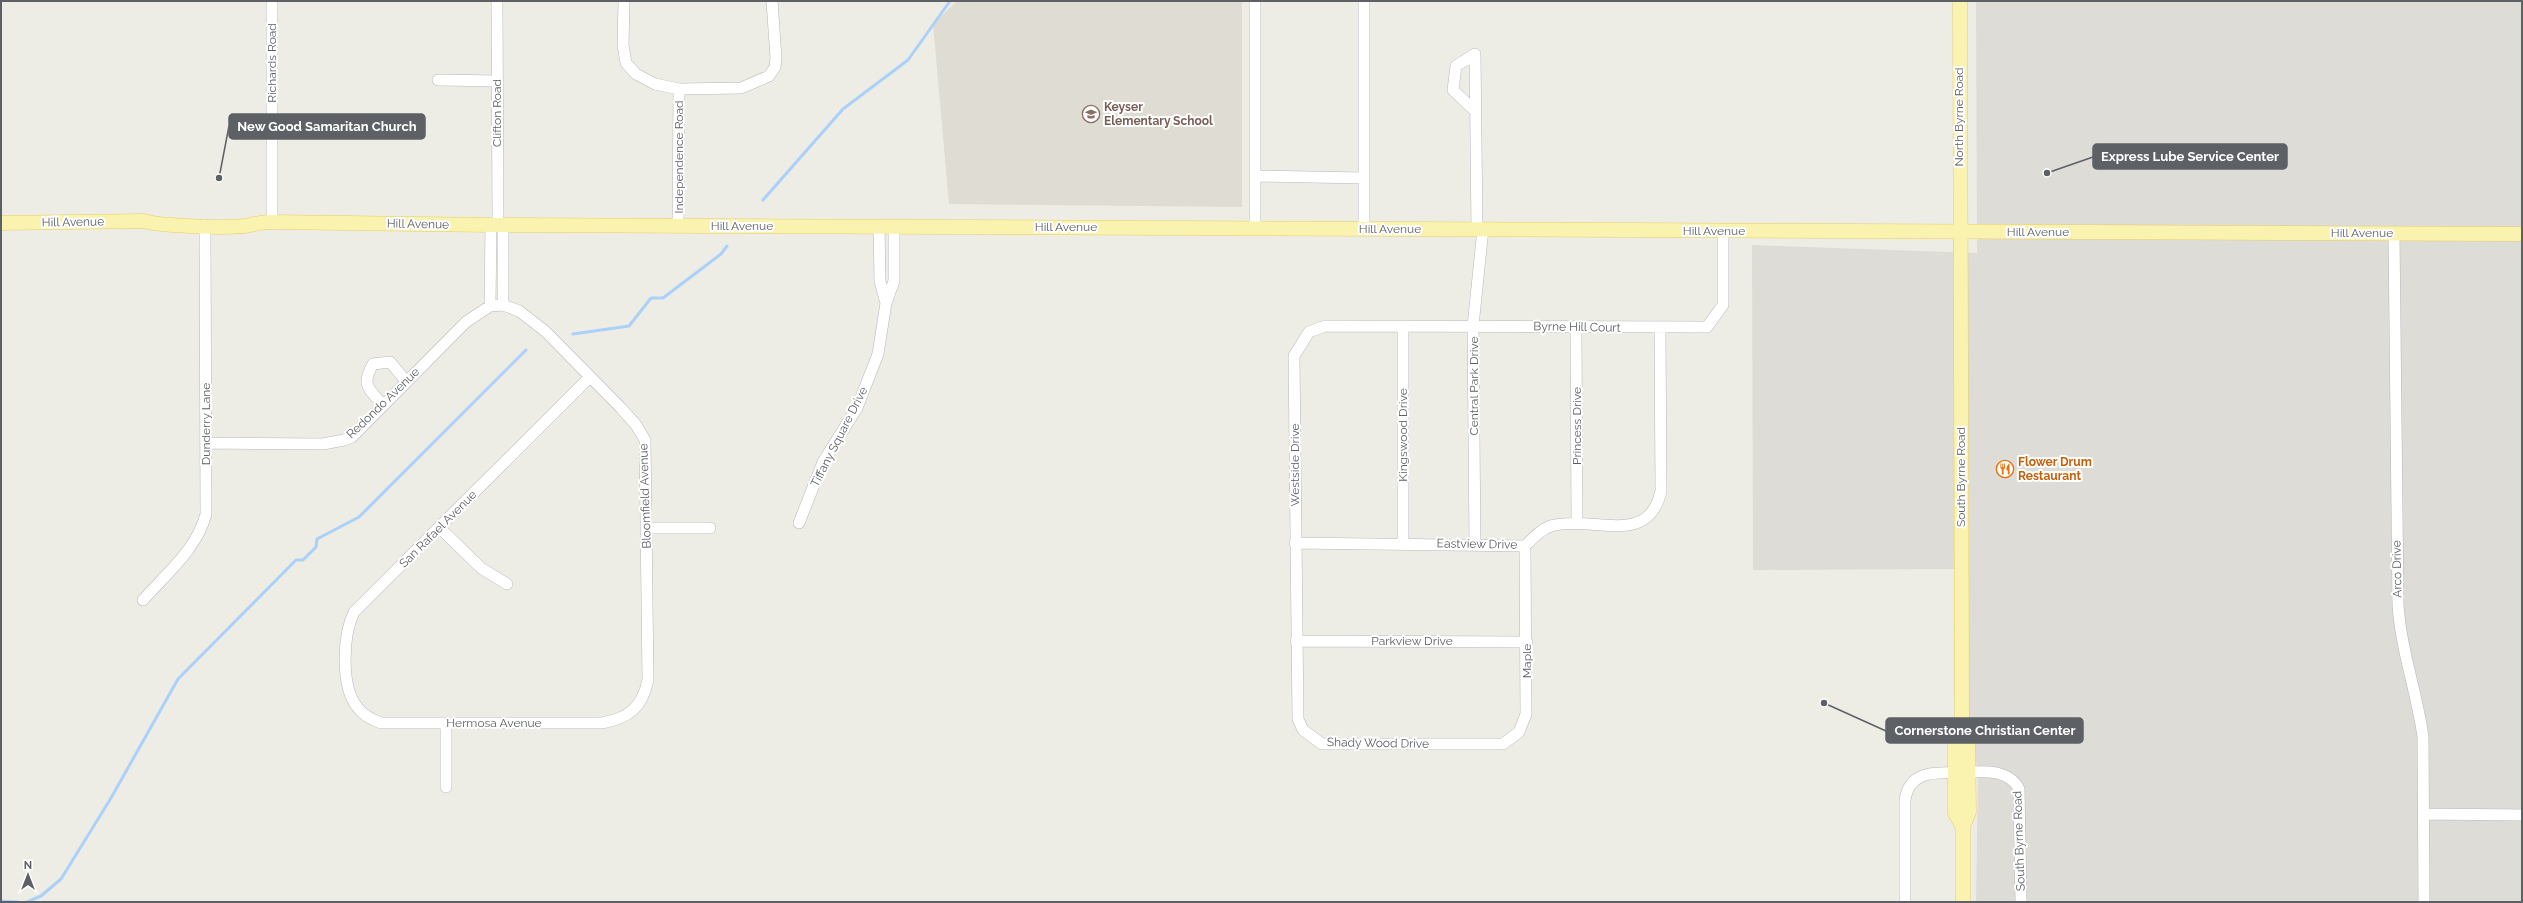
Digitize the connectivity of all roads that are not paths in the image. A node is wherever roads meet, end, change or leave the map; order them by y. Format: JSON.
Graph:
{"nodes":[{"id":1,"x":272,"y":1,"type":"edge"},
{"id":2,"x":498,"y":1,"type":"edge"},
{"id":3,"x":624,"y":1,"type":"edge"},
{"id":4,"x":772,"y":1,"type":"edge"},
{"id":5,"x":1254,"y":1,"type":"edge"},
{"id":6,"x":1364,"y":1,"type":"edge"},
{"id":7,"x":1960,"y":1,"type":"edge"},
{"id":8,"x":438,"y":80,"type":"dead end"},
{"id":9,"x":497,"y":81,"type":"junction"},
{"id":10,"x":679,"y":89,"type":"junction"},
{"id":11,"x":1476,"y":112,"type":"dead end"},
{"id":12,"x":1255,"y":176,"type":"junction"},
{"id":13,"x":1364,"y":178,"type":"junction"},
{"id":14,"x":144,"y":221,"type":"junction"},
{"id":15,"x":257,"y":222,"type":"junction"},
{"id":16,"x":272,"y":222,"type":"junction"},
{"id":17,"x":1,"y":223,"type":"edge"},
{"id":18,"x":205,"y":225,"type":"junction"},
{"id":19,"x":497,"y":225,"type":"junction"},
{"id":20,"x":678,"y":226,"type":"junction"},
{"id":21,"x":879,"y":226,"type":"junction"},
{"id":22,"x":894,"y":226,"type":"junction"},
{"id":23,"x":1255,"y":228,"type":"junction"},
{"id":24,"x":1364,"y":229,"type":"junction"},
{"id":25,"x":1480,"y":230,"type":"junction"},
{"id":26,"x":1723,"y":231,"type":"junction"},
{"id":27,"x":1959,"y":232,"type":"junction"},
{"id":28,"x":2394,"y":233,"type":"junction"},
{"id":29,"x":2522,"y":234,"type":"edge"},
{"id":30,"x":886,"y":303,"type":"junction"},
{"id":31,"x":503,"y":305,"type":"junction"},
{"id":32,"x":490,"y":306,"type":"junction"},
{"id":33,"x":1346,"y":326,"type":"joint"},
{"id":34,"x":1403,"y":326,"type":"junction"},
{"id":35,"x":1474,"y":326,"type":"junction"},
{"id":36,"x":1576,"y":328,"type":"junction"},
{"id":37,"x":1660,"y":328,"type":"junction"},
{"id":38,"x":590,"y":377,"type":"junction"},
{"id":39,"x":406,"y":381,"type":"junction"},
{"id":40,"x":383,"y":405,"type":"junction"},
{"id":41,"x":206,"y":443,"type":"junction"},
{"id":42,"x":799,"y":524,"type":"dead end"},
{"id":43,"x":1577,"y":524,"type":"junction"},
{"id":44,"x":440,"y":528,"type":"junction"},
{"id":45,"x":647,"y":528,"type":"junction"},
{"id":46,"x":710,"y":528,"type":"dead end"},
{"id":47,"x":1295,"y":543,"type":"junction"},
{"id":48,"x":1403,"y":543,"type":"junction"},
{"id":49,"x":1475,"y":544,"type":"junction"},
{"id":50,"x":1525,"y":546,"type":"junction"},
{"id":51,"x":507,"y":584,"type":"dead end"},
{"id":52,"x":143,"y":600,"type":"dead end"},
{"id":53,"x":1296,"y":641,"type":"junction"},
{"id":54,"x":1527,"y":642,"type":"junction"},
{"id":55,"x":356,"y":705,"type":"joint"},
{"id":56,"x":634,"y":710,"type":"joint"},
{"id":57,"x":446,"y":724,"type":"junction"},
{"id":58,"x":1480,"y":744,"type":"joint"},
{"id":59,"x":1962,"y":772,"type":"junction"},
{"id":60,"x":446,"y":787,"type":"dead end"},
{"id":61,"x":2424,"y":814,"type":"junction"},
{"id":62,"x":2522,"y":815,"type":"edge"},
{"id":63,"x":1905,"y":902,"type":"edge"},
{"id":64,"x":1963,"y":902,"type":"edge"},
{"id":65,"x":2021,"y":902,"type":"edge"},
{"id":66,"x":2424,"y":902,"type":"edge"}],
"edges":[{"from":1,"to":16,"type":"street","name":"Richards Road"},
{"from":2,"to":9,"type":"street","name":"Clifton Road"},
{"from":3,"to":10,"type":"street"},
{"from":4,"to":10,"type":"street","name":"Independence Road"},
{"from":5,"to":12,"type":"street"},
{"from":6,"to":13,"type":"street"},
{"from":7,"to":27,"type":"main road","name":"North Byrne Road"},
{"from":8,"to":9,"type":"street"},
{"from":9,"to":19,"type":"street","name":"Clifton Road"},
{"from":10,"to":20,"type":"street","name":"Independence Road"},
{"from":11,"to":25,"type":"street","name":"Central Park Drive"},
{"from":12,"to":13,"type":"street"},
{"from":12,"to":23,"type":"street"},
{"from":13,"to":24,"type":"street"},
{"from":14,"to":15,"type":"main road","name":"Hill Avenue"},
{"from":14,"to":17,"type":"main road","name":"Hill Avenue"},
{"from":14,"to":18,"type":"main road","name":"Hill Avenue"},
{"from":15,"to":16,"type":"main road","name":"Hill Avenue"},
{"from":15,"to":18,"type":"main road","name":"Hill Avenue"},
{"from":16,"to":19,"type":"main road","name":"Hill Avenue"},
{"from":18,"to":41,"type":"street","name":"Dunderry Lane"},
{"from":19,"to":20,"type":"main road","name":"Hill Avenue"},
{"from":19,"to":31,"type":"street"},
{"from":19,"to":32,"type":"street"},
{"from":20,"to":21,"type":"main road","name":"Hill Avenue"},
{"from":21,"to":22,"type":"main road","name":"Hill Avenue"},
{"from":21,"to":30,"type":"street","name":"Tiffany Square Drive"},
{"from":22,"to":23,"type":"main road","name":"Hill Avenue"},
{"from":22,"to":30,"type":"street","name":"Tiffany Square Drive"},
{"from":23,"to":24,"type":"main road","name":"Hill Avenue"},
{"from":24,"to":25,"type":"main road","name":"Hill Avenue"},
{"from":25,"to":26,"type":"main road","name":"Hill Avenue"},
{"from":25,"to":35,"type":"street","name":"Central Park Drive"},
{"from":26,"to":27,"type":"main road","name":"Hill Avenue"},
{"from":26,"to":37,"type":"street","name":"Byrne Hill Court"},
{"from":27,"to":28,"type":"main road","name":"Hill Avenue"},
{"from":27,"to":59,"type":"main road","name":"South Byrne Road"},
{"from":28,"to":29,"type":"main road","name":"Hill Avenue"},
{"from":28,"to":61,"type":"street","name":"Arco Drive"},
{"from":30,"to":42,"type":"street","name":"Tiffany Square Drive"},
{"from":31,"to":32,"type":"street","name":"Bloomfield Avenue"},
{"from":31,"to":38,"type":"street","name":"Bloomfield Avenue"},
{"from":32,"to":39,"type":"street","name":"Redondo Avenue"},
{"from":33,"to":34,"type":"street","name":"Byrne Hill Court"},
{"from":33,"to":47,"type":"street","name":"Westside Drive"},
{"from":34,"to":35,"type":"street","name":"Byrne Hill Court"},
{"from":34,"to":48,"type":"street","name":"Kingswood Drive"},
{"from":35,"to":36,"type":"street","name":"Byrne Hill Court"},
{"from":35,"to":49,"type":"street","name":"Central Park Drive"},
{"from":36,"to":37,"type":"street","name":"Byrne Hill Court"},
{"from":36,"to":43,"type":"street","name":"Princess Drive"},
{"from":37,"to":43,"type":"street","name":"Eastview Drive"},
{"from":38,"to":44,"type":"street","name":"San Rafael Avenue"},
{"from":38,"to":45,"type":"street","name":"Bloomfield Avenue"},
{"from":39,"to":40,"type":"street","name":"Redondo Avenue"},
{"from":39,"to":40,"type":"street"},
{"from":40,"to":41,"type":"street","name":"Redondo Avenue"},
{"from":41,"to":52,"type":"street","name":"Dunderry Lane"},
{"from":43,"to":50,"type":"street","name":"Eastview Drive"},
{"from":44,"to":51,"type":"street"},
{"from":44,"to":55,"type":"street","name":"San Rafael Avenue"},
{"from":45,"to":46,"type":"street"},
{"from":45,"to":56,"type":"street","name":"Bloomfield Avenue"},
{"from":47,"to":48,"type":"street","name":"Eastview Drive"},
{"from":47,"to":53,"type":"street","name":"Westside Drive"},
{"from":48,"to":49,"type":"street","name":"Eastview Drive"},
{"from":49,"to":50,"type":"street","name":"Eastview Drive"},
{"from":50,"to":54,"type":"street","name":"Maple"},
{"from":53,"to":54,"type":"street","name":"Parkview Drive"},
{"from":53,"to":58,"type":"street","name":"Shady Wood Drive"},
{"from":54,"to":58,"type":"street","name":"Maple"},
{"from":55,"to":57,"type":"street","name":"Hermosa Avenue"},
{"from":56,"to":57,"type":"street","name":"Hermosa Avenue"},
{"from":57,"to":60,"type":"street"},
{"from":59,"to":63,"type":"street","name":"South Byrne Road"},
{"from":59,"to":64,"type":"main road","name":"South Byrne Road"},
{"from":59,"to":65,"type":"street","name":"South Byrne Road"},
{"from":61,"to":62,"type":"street"},
{"from":61,"to":66,"type":"street","name":"Arco Drive"}]}
